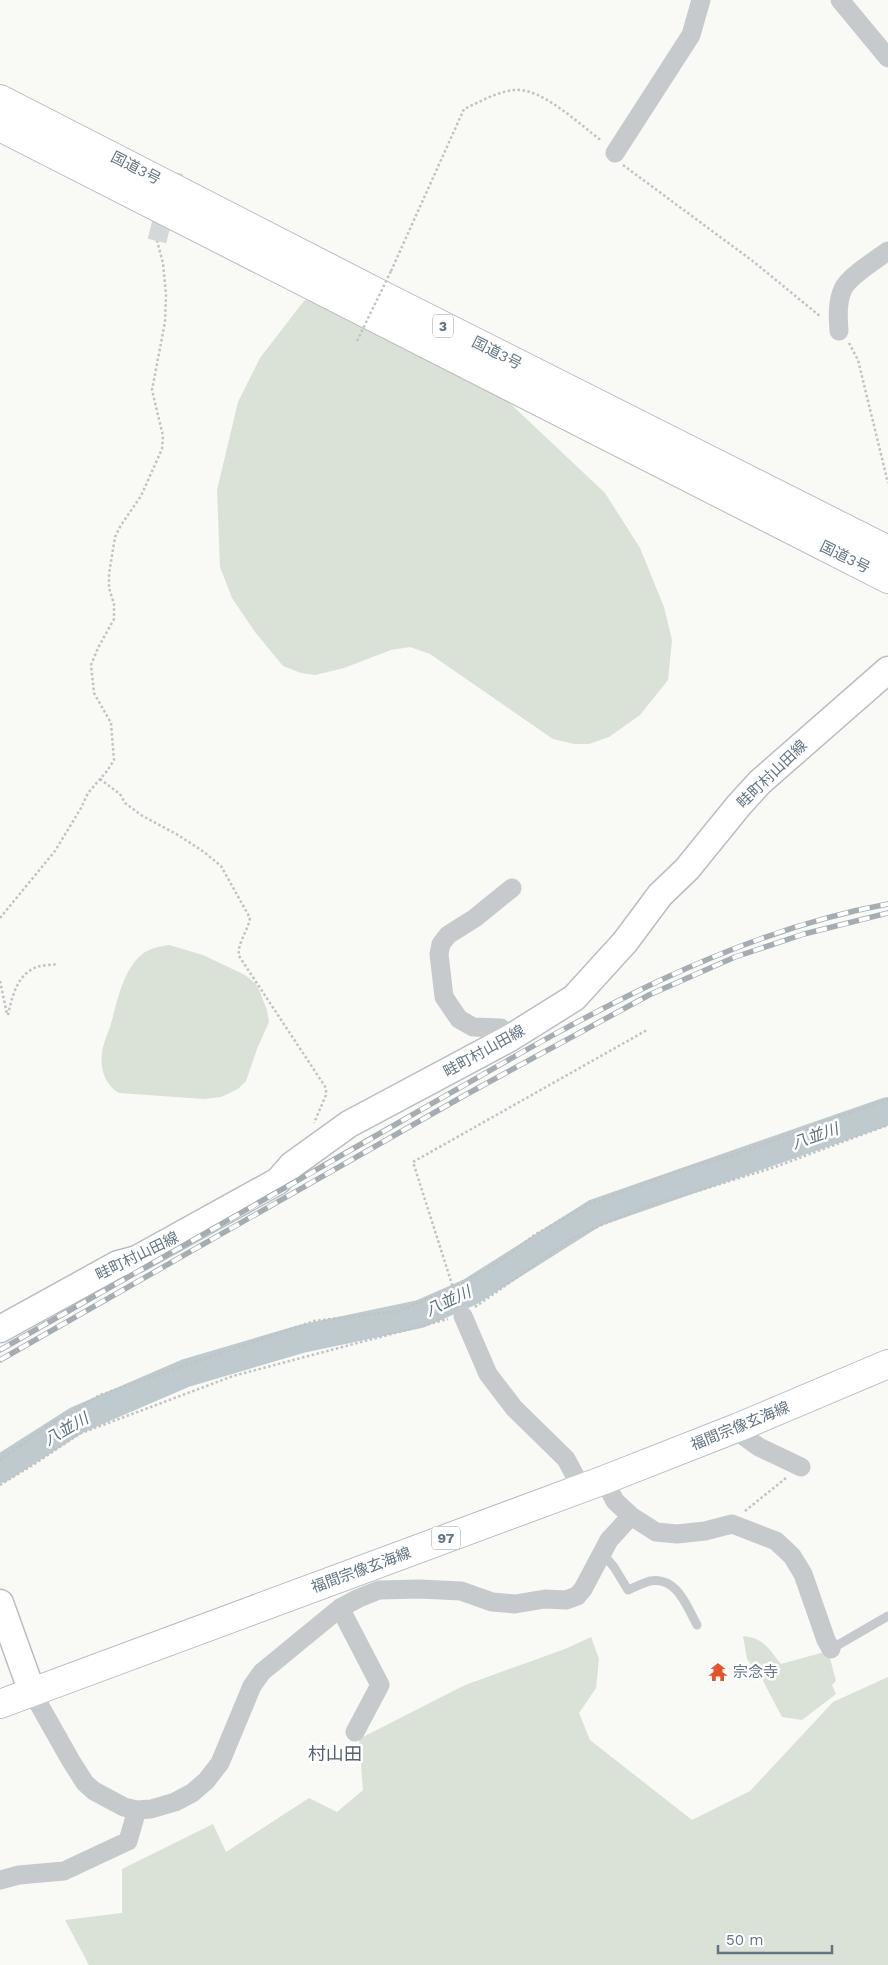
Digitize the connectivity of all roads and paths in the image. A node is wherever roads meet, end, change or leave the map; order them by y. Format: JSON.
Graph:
{"nodes":[{"id":1,"x":701,"y":0,"type":"edge"},
{"id":2,"x":840,"y":0,"type":"edge"},
{"id":3,"x":888,"y":58,"type":"edge"},
{"id":4,"x":0,"y":99,"type":"edge"},
{"id":5,"x":0,"y":128,"type":"edge"},
{"id":6,"x":615,"y":153,"type":"junction"},
{"id":7,"x":158,"y":241,"type":"tunnel mouth"},
{"id":8,"x":888,"y":251,"type":"edge"},
{"id":9,"x":839,"y":331,"type":"junction"},
{"id":10,"x":357,"y":341,"type":"dead end"},
{"id":11,"x":888,"y":483,"type":"edge"},
{"id":12,"x":888,"y":550,"type":"edge"},
{"id":13,"x":888,"y":579,"type":"edge"},
{"id":14,"x":888,"y":670,"type":"edge"},
{"id":15,"x":100,"y":779,"type":"junction"},
{"id":16,"x":512,"y":888,"type":"dead end"},
{"id":17,"x":0,"y":918,"type":"edge"},
{"id":18,"x":57,"y":964,"type":"dead end"},
{"id":19,"x":0,"y":981,"type":"edge"},
{"id":20,"x":647,"y":1030,"type":"dead end"},
{"id":21,"x":510,"y":1038,"type":"junction"},
{"id":22,"x":888,"y":1099,"type":"edge"},
{"id":23,"x":888,"y":1126,"type":"edge"},
{"id":24,"x":316,"y":1148,"type":"junction"},
{"id":25,"x":452,"y":1288,"type":"junction"},
{"id":26,"x":462,"y":1316,"type":"junction"},
{"id":27,"x":0,"y":1329,"type":"edge"},
{"id":28,"x":888,"y":1364,"type":"edge"},
{"id":29,"x":739,"y":1426,"type":"junction"},
{"id":30,"x":0,"y":1460,"type":"edge"},
{"id":31,"x":801,"y":1467,"type":"joint"},
{"id":32,"x":0,"y":1484,"type":"edge"},
{"id":33,"x":593,"y":1484,"type":"junction"},
{"id":34,"x":631,"y":1516,"type":"junction"},
{"id":35,"x":732,"y":1524,"type":"junction"},
{"id":36,"x":602,"y":1553,"type":"junction"},
{"id":37,"x":354,"y":1586,"type":"junction"},
{"id":38,"x":0,"y":1603,"type":"edge"},
{"id":39,"x":340,"y":1608,"type":"junction"},
{"id":40,"x":888,"y":1616,"type":"edge"},
{"id":41,"x":697,"y":1625,"type":"dead end"},
{"id":42,"x":831,"y":1649,"type":"joint"},
{"id":43,"x":32,"y":1692,"type":"junction"},
{"id":44,"x":0,"y":1704,"type":"edge"},
{"id":45,"x":355,"y":1732,"type":"dead end"},
{"id":46,"x":137,"y":1810,"type":"junction"},
{"id":47,"x":0,"y":1880,"type":"edge"}],
"edges":[{"from":1,"to":6,"type":"street"},
{"from":2,"to":3,"type":"street"},
{"from":4,"to":12,"type":"main road","name":"国道3号","number":"3"},
{"from":5,"to":13,"type":"main road","name":"国道3号","number":"3"},
{"from":6,"to":9,"type":"path"},
{"from":6,"to":10,"type":"path","bridge":true},
{"from":7,"to":15,"type":"path"},
{"from":8,"to":9,"type":"street"},
{"from":9,"to":11,"type":"path"},
{"from":14,"to":21,"type":"main road","name":"畦町村山田線"},
{"from":15,"to":17,"type":"path"},
{"from":15,"to":24,"type":"path"},
{"from":16,"to":21,"type":"street"},
{"from":18,"to":19,"type":"path"},
{"from":20,"to":25,"type":"path"},
{"from":21,"to":24,"type":"main road","name":"畦町村山田線"},
{"from":22,"to":25,"type":"path"},
{"from":23,"to":26,"type":"path"},
{"from":24,"to":27,"type":"main road","name":"畦町村山田線"},
{"from":25,"to":30,"type":"path"},
{"from":26,"to":32,"type":"path"},
{"from":26,"to":33,"type":"street"},
{"from":28,"to":29,"type":"main road","name":"福間宗像玄海線","number":"97"},
{"from":29,"to":31,"type":"street"},
{"from":29,"to":33,"type":"main road","name":"福間宗像玄海線","number":"97"},
{"from":31,"to":35,"type":"path"},
{"from":33,"to":34,"type":"street"},
{"from":33,"to":37,"type":"main road","name":"福間宗像玄海線","number":"97"},
{"from":34,"to":35,"type":"street"},
{"from":34,"to":36,"type":"street"},
{"from":35,"to":42,"type":"street"},
{"from":36,"to":37,"type":"street"},
{"from":36,"to":41,"type":"lane"},
{"from":37,"to":39,"type":"street"},
{"from":37,"to":43,"type":"main road","name":"福間宗像玄海線","number":"97"},
{"from":38,"to":43,"type":"main road"},
{"from":39,"to":45,"type":"street"},
{"from":39,"to":46,"type":"street"},
{"from":40,"to":42,"type":"lane"},
{"from":43,"to":44,"type":"main road","name":"福間宗像玄海線","number":"97"},
{"from":43,"to":46,"type":"street"},
{"from":46,"to":47,"type":"street"}]}
